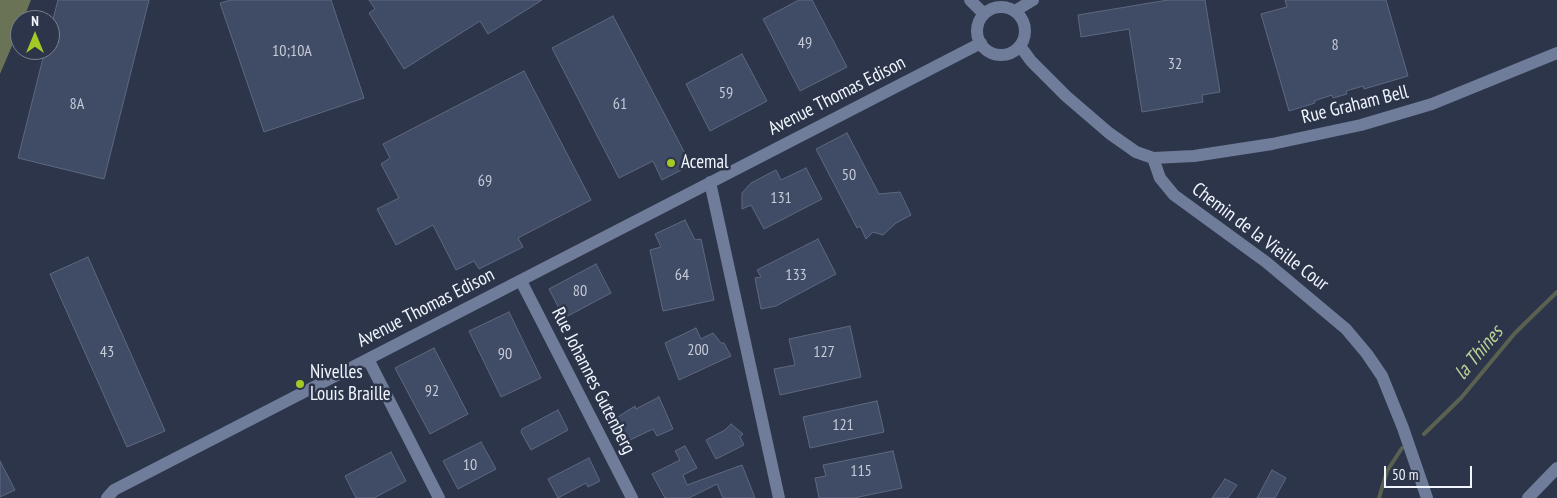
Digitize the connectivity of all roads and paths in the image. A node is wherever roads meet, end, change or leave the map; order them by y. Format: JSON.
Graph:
{"nodes":[{"id":1,"x":970,"y":0,"type":"edge"},
{"id":2,"x":1034,"y":0,"type":"edge"},
{"id":3,"x":1015,"y":11,"type":"junction"},
{"id":4,"x":984,"y":14,"type":"junction"},
{"id":5,"x":981,"y":43,"type":"junction"},
{"id":6,"x":1020,"y":46,"type":"junction"},
{"id":7,"x":1557,"y":53,"type":"edge"},
{"id":8,"x":1154,"y":158,"type":"junction"},
{"id":9,"x":710,"y":182,"type":"junction"},
{"id":10,"x":520,"y":281,"type":"junction"},
{"id":11,"x":368,"y":359,"type":"junction"},
{"id":12,"x":1557,"y":468,"type":"edge"},
{"id":13,"x":107,"y":498,"type":"edge"},
{"id":14,"x":439,"y":498,"type":"edge"},
{"id":15,"x":632,"y":498,"type":"edge"},
{"id":16,"x":779,"y":498,"type":"edge"},
{"id":17,"x":1427,"y":498,"type":"edge"},
{"id":18,"x":1528,"y":498,"type":"edge"}],
"edges":[{"from":1,"to":4,"type":"street"},
{"from":2,"to":3,"type":"street"},
{"from":3,"to":4,"type":"street"},
{"from":3,"to":6,"type":"street"},
{"from":4,"to":5,"type":"street"},
{"from":5,"to":6,"type":"street"},
{"from":5,"to":9,"type":"street","name":"Avenue Thomas Edison"},
{"from":6,"to":8,"type":"street"},
{"from":7,"to":8,"type":"street","name":"Rue Graham Bell"},
{"from":8,"to":17,"type":"street","name":"Chemin de la Vieille Cour"},
{"from":9,"to":10,"type":"street","name":"Avenue Thomas Edison"},
{"from":9,"to":16,"type":"street"},
{"from":10,"to":11,"type":"street","name":"Avenue Thomas Edison"},
{"from":10,"to":15,"type":"street","name":"Rue Johannes Gutenberg"},
{"from":11,"to":13,"type":"street","name":"Avenue Thomas Edison"},
{"from":11,"to":14,"type":"street"},
{"from":12,"to":18,"type":"street"}]}
